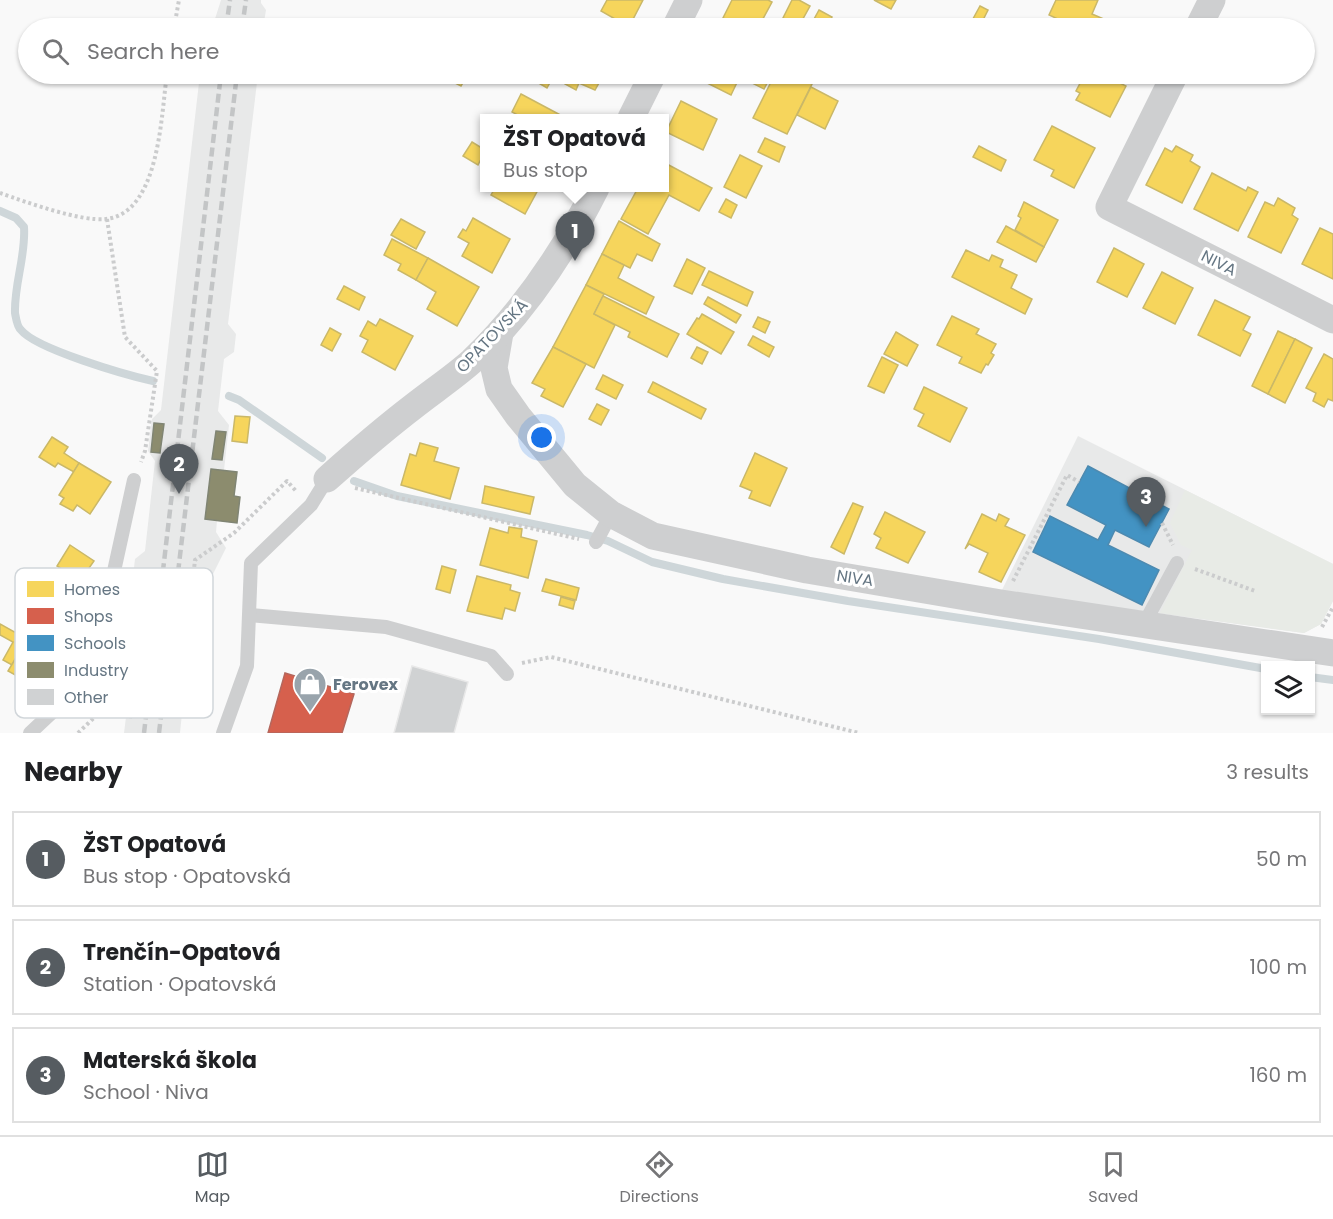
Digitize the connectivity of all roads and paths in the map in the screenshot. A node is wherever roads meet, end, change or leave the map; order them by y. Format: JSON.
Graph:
{"nodes":[{"id":1,"x":179,"y":0,"type":"edge"},
{"id":2,"x":689,"y":0,"type":"edge"},
{"id":3,"x":1212,"y":0,"type":"edge"},
{"id":4,"x":176,"y":18,"type":"edge"},
{"id":5,"x":680,"y":18,"type":"edge"},
{"id":6,"x":1203,"y":18,"type":"edge"},
{"id":7,"x":166,"y":84,"type":"edge"},
{"id":8,"x":648,"y":84,"type":"edge"},
{"id":9,"x":1170,"y":84,"type":"edge"},
{"id":10,"x":633,"y":114,"type":"edge"},
{"id":11,"x":594,"y":192,"type":"edge"},
{"id":12,"x":0,"y":194,"type":"edge"},
{"id":13,"x":108,"y":219,"type":"junction"},
{"id":14,"x":1333,"y":320,"type":"edge"},
{"id":15,"x":500,"y":333,"type":"junction"},
{"id":16,"x":327,"y":479,"type":"junction"},
{"id":17,"x":134,"y":480,"type":"joint"},
{"id":18,"x":1079,"y":482,"type":"dead end"},
{"id":19,"x":296,"y":491,"type":"dead end"},
{"id":20,"x":602,"y":530,"type":"junction"},
{"id":21,"x":1178,"y":562,"type":"joint"},
{"id":22,"x":115,"y":568,"type":"edge"},
{"id":23,"x":194,"y":568,"type":"edge"},
{"id":24,"x":1012,"y":582,"type":"dead end"},
{"id":25,"x":1256,"y":591,"type":"dead end"},
{"id":26,"x":250,"y":615,"type":"junction"},
{"id":27,"x":1144,"y":624,"type":"junction"},
{"id":28,"x":1332,"y":649,"type":"edge"},
{"id":29,"x":507,"y":674,"type":"joint"},
{"id":30,"x":46,"y":718,"type":"edge"},
{"id":31,"x":94,"y":718,"type":"edge"},
{"id":32,"x":30,"y":733,"type":"edge"},
{"id":33,"x":78,"y":733,"type":"edge"},
{"id":34,"x":223,"y":733,"type":"edge"},
{"id":35,"x":859,"y":733,"type":"edge"}],
"edges":[{"from":1,"to":4,"type":"path"},
{"from":2,"to":5,"type":"street"},
{"from":3,"to":6,"type":"street"},
{"from":7,"to":13,"type":"path"},
{"from":8,"to":10,"type":"street"},
{"from":9,"to":14,"type":"street","name":"NIVA"},
{"from":11,"to":15,"type":"street","name":"OPATOVSKÁ"},
{"from":12,"to":13,"type":"path"},
{"from":13,"to":17,"type":"path"},
{"from":15,"to":16,"type":"street","name":"OPATOVSKÁ"},
{"from":15,"to":20,"type":"street","name":"NIVA"},
{"from":16,"to":20,"type":"path"},
{"from":16,"to":26,"type":"lane"},
{"from":17,"to":22,"type":"lane"},
{"from":18,"to":24,"type":"path"},
{"from":19,"to":23,"type":"path"},
{"from":20,"to":27,"type":"street","name":"NIVA"},
{"from":21,"to":25,"type":"path"},
{"from":21,"to":27,"type":"lane"},
{"from":26,"to":29,"type":"lane"},
{"from":26,"to":34,"type":"lane"},
{"from":27,"to":28,"type":"street","name":"NIVA"},
{"from":29,"to":35,"type":"path"},
{"from":30,"to":32,"type":"lane"},
{"from":31,"to":33,"type":"path"}]}
